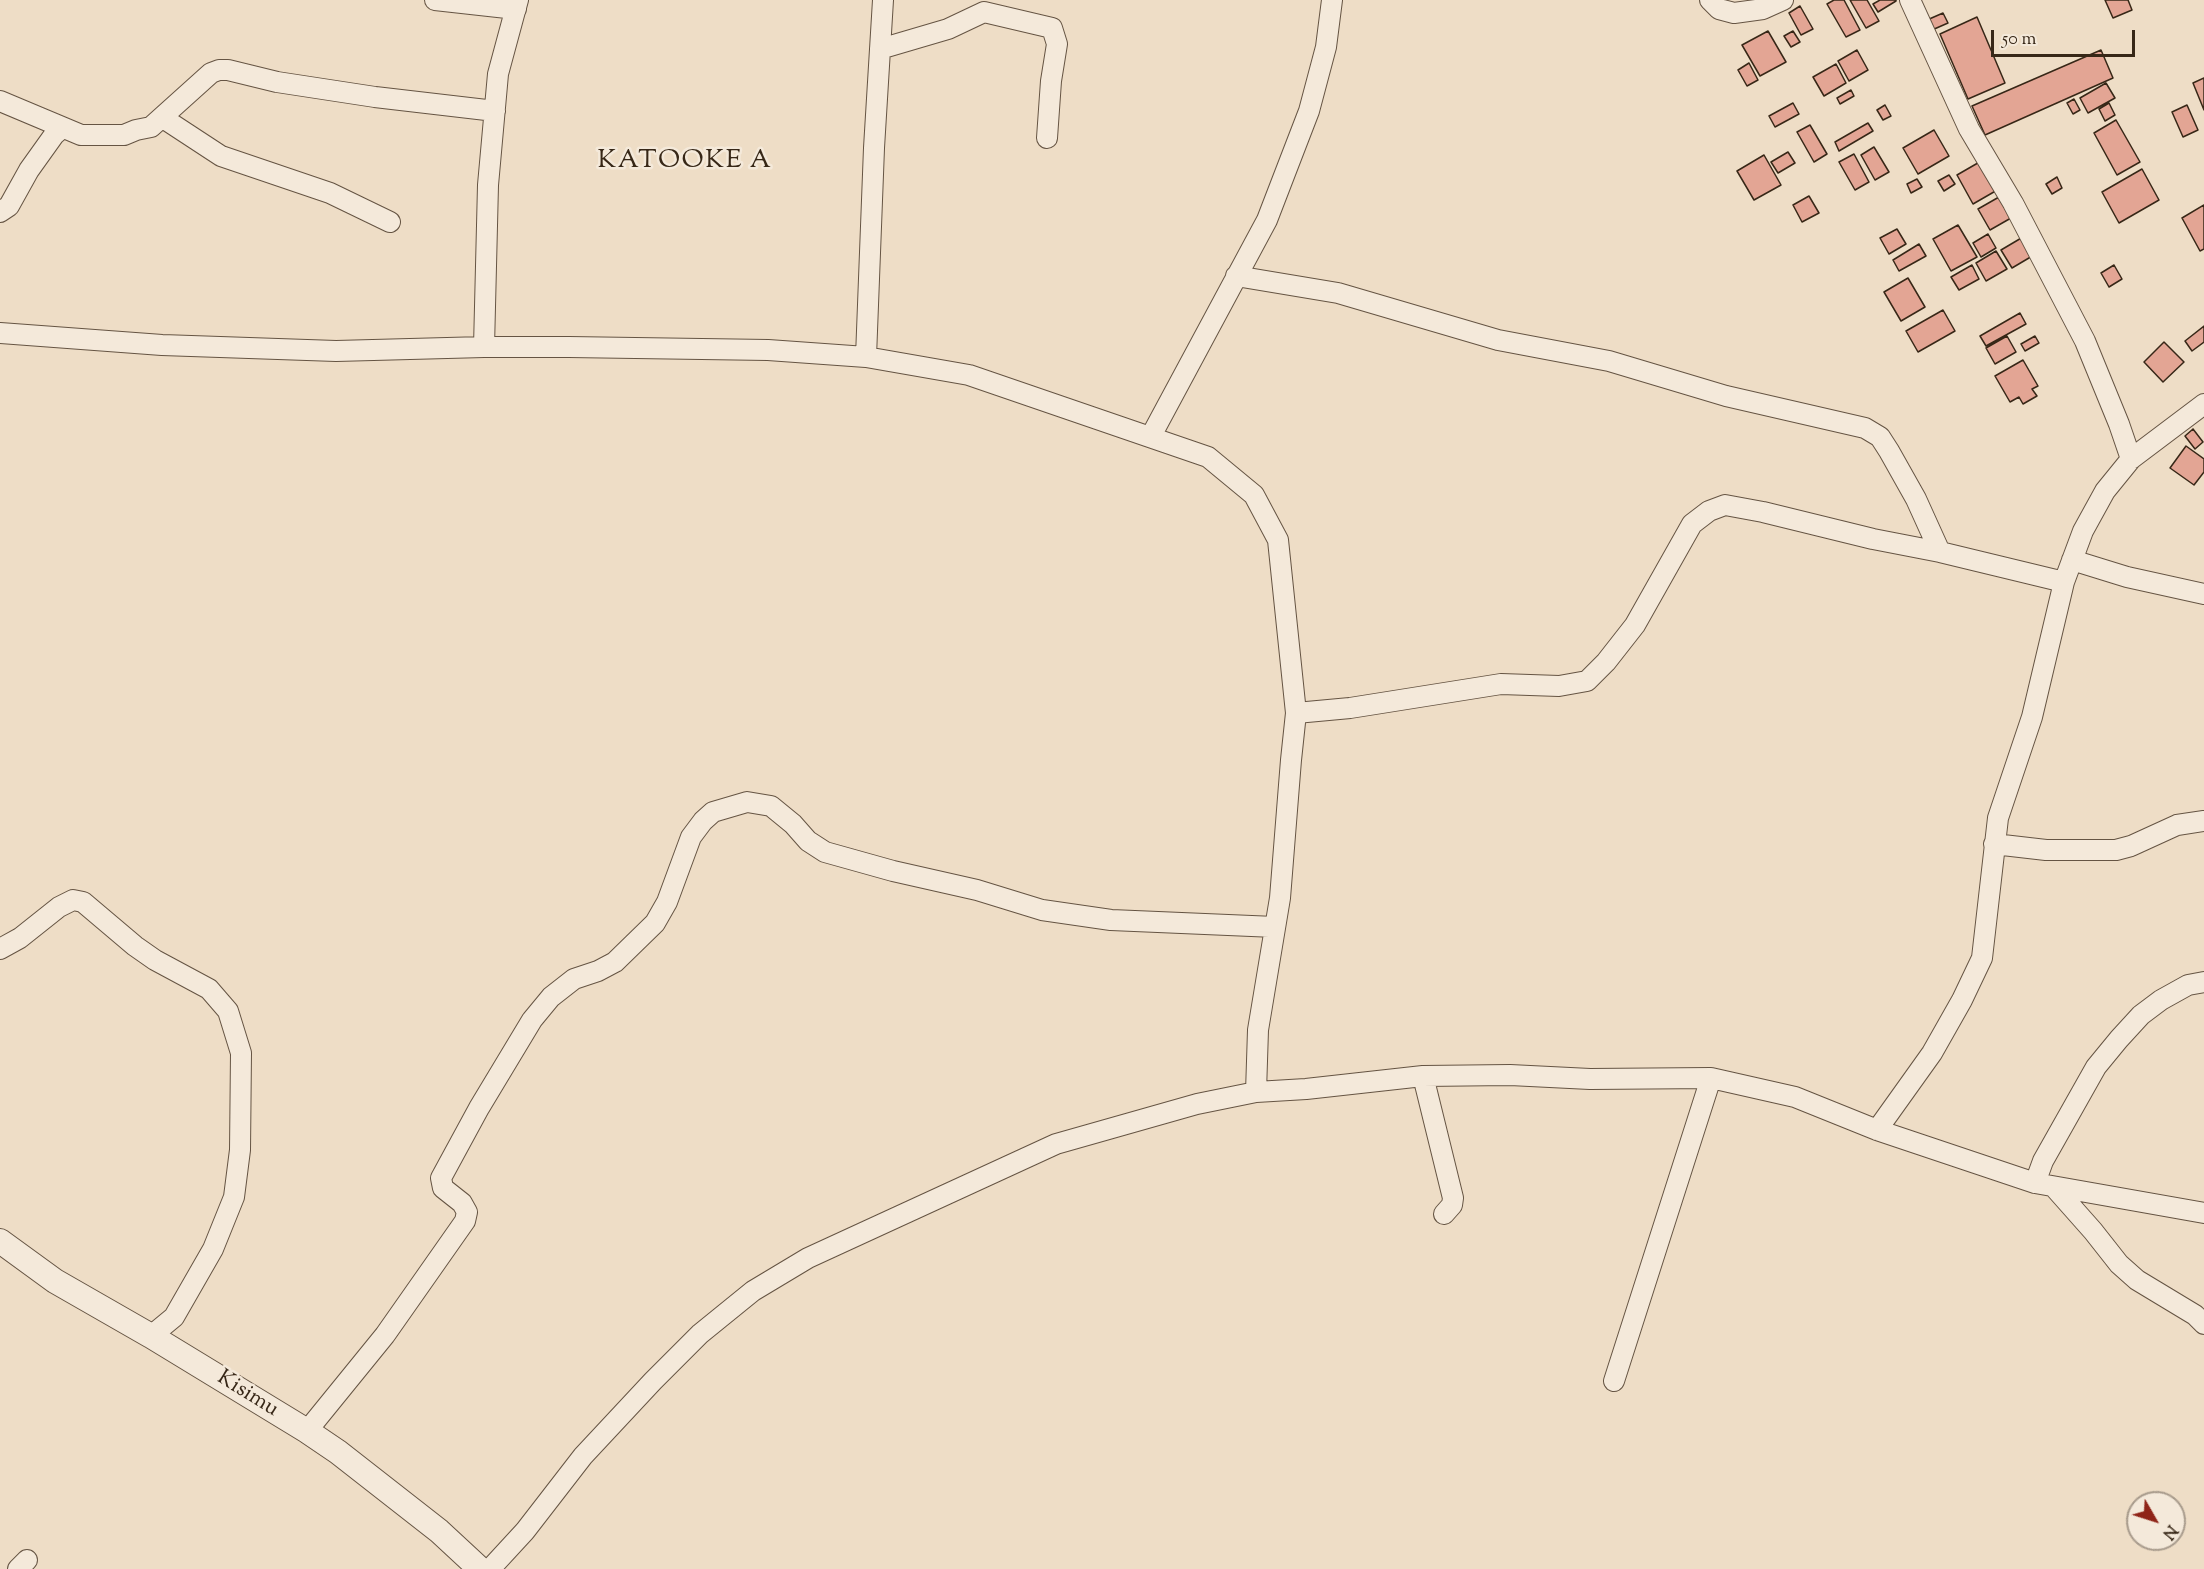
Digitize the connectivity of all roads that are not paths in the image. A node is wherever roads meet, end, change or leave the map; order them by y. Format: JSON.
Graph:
{"nodes":[{"id":1,"x":435,"y":0,"type":"edge"},
{"id":2,"x":883,"y":0,"type":"edge"},
{"id":3,"x":1332,"y":0,"type":"edge"},
{"id":4,"x":1710,"y":0,"type":"edge"},
{"id":5,"x":1783,"y":0,"type":"edge"},
{"id":6,"x":1910,"y":0,"type":"edge"},
{"id":7,"x":517,"y":4,"type":"edge"},
{"id":8,"x":880,"y":49,"type":"junction"},
{"id":9,"x":0,"y":101,"type":"edge"},
{"id":10,"x":495,"y":111,"type":"junction"},
{"id":11,"x":163,"y":118,"type":"junction"},
{"id":12,"x":62,"y":128,"type":"junction"},
{"id":13,"x":1047,"y":138,"type":"dead end"},
{"id":14,"x":0,"y":212,"type":"edge"},
{"id":15,"x":390,"y":222,"type":"dead end"},
{"id":16,"x":1236,"y":276,"type":"junction"},
{"id":17,"x":0,"y":333,"type":"edge"},
{"id":18,"x":484,"y":347,"type":"junction"},
{"id":19,"x":866,"y":357,"type":"junction"},
{"id":20,"x":2204,"y":404,"type":"edge"},
{"id":21,"x":1152,"y":436,"type":"junction"},
{"id":22,"x":2131,"y":459,"type":"junction"},
{"id":23,"x":1940,"y":552,"type":"junction"},
{"id":24,"x":2072,"y":560,"type":"junction"},
{"id":25,"x":2064,"y":582,"type":"junction"},
{"id":26,"x":2204,"y":594,"type":"edge"},
{"id":27,"x":1296,"y":713,"type":"junction"},
{"id":28,"x":2204,"y":820,"type":"edge"},
{"id":29,"x":1994,"y":844,"type":"junction"},
{"id":30,"x":1275,"y":927,"type":"junction"},
{"id":31,"x":0,"y":949,"type":"edge"},
{"id":32,"x":2204,"y":982,"type":"edge"},
{"id":33,"x":1423,"y":1076,"type":"junction"},
{"id":34,"x":1711,"y":1078,"type":"junction"},
{"id":35,"x":1256,"y":1092,"type":"junction"},
{"id":36,"x":1877,"y":1130,"type":"junction"},
{"id":37,"x":2035,"y":1184,"type":"junction"},
{"id":38,"x":2054,"y":1187,"type":"junction"},
{"id":39,"x":2204,"y":1213,"type":"edge"},
{"id":40,"x":1444,"y":1214,"type":"dead end"},
{"id":41,"x":0,"y":1241,"type":"edge"},
{"id":42,"x":2204,"y":1324,"type":"edge"},
{"id":43,"x":152,"y":1336,"type":"junction"},
{"id":44,"x":1614,"y":1381,"type":"dead end"},
{"id":45,"x":307,"y":1431,"type":"junction"},
{"id":46,"x":480,"y":1569,"type":"edge"},
{"id":47,"x":490,"y":1569,"type":"edge"}],
"edges":[{"from":1,"to":7,"type":"street"},
{"from":2,"to":8,"type":"street"},
{"from":3,"to":16,"type":"street"},
{"from":4,"to":5,"type":"street"},
{"from":6,"to":22,"type":"street"},
{"from":7,"to":10,"type":"street"},
{"from":8,"to":13,"type":"street"},
{"from":8,"to":19,"type":"street"},
{"from":9,"to":12,"type":"street"},
{"from":10,"to":11,"type":"street"},
{"from":10,"to":18,"type":"street"},
{"from":11,"to":12,"type":"street"},
{"from":11,"to":15,"type":"street"},
{"from":12,"to":14,"type":"street"},
{"from":16,"to":21,"type":"street"},
{"from":16,"to":23,"type":"street"},
{"from":17,"to":18,"type":"street"},
{"from":18,"to":19,"type":"street"},
{"from":19,"to":21,"type":"street"},
{"from":20,"to":22,"type":"street"},
{"from":21,"to":27,"type":"street"},
{"from":22,"to":24,"type":"street"},
{"from":23,"to":25,"type":"street"},
{"from":23,"to":27,"type":"street"},
{"from":24,"to":25,"type":"street"},
{"from":24,"to":26,"type":"street"},
{"from":25,"to":29,"type":"street"},
{"from":27,"to":30,"type":"street"},
{"from":28,"to":29,"type":"street"},
{"from":29,"to":36,"type":"street"},
{"from":30,"to":35,"type":"street"},
{"from":30,"to":45,"type":"street"},
{"from":31,"to":43,"type":"street"},
{"from":32,"to":37,"type":"street"},
{"from":33,"to":34,"type":"street"},
{"from":33,"to":35,"type":"street"},
{"from":33,"to":40,"type":"street"},
{"from":34,"to":36,"type":"street"},
{"from":34,"to":44,"type":"street"},
{"from":35,"to":47,"type":"street"},
{"from":36,"to":37,"type":"street"},
{"from":37,"to":38,"type":"street"},
{"from":38,"to":39,"type":"street"},
{"from":38,"to":42,"type":"street"},
{"from":41,"to":43,"type":"street","name":"Kisimu"},
{"from":43,"to":45,"type":"street","name":"Kisimu"},
{"from":45,"to":46,"type":"street","name":"Kisimu"}]}
